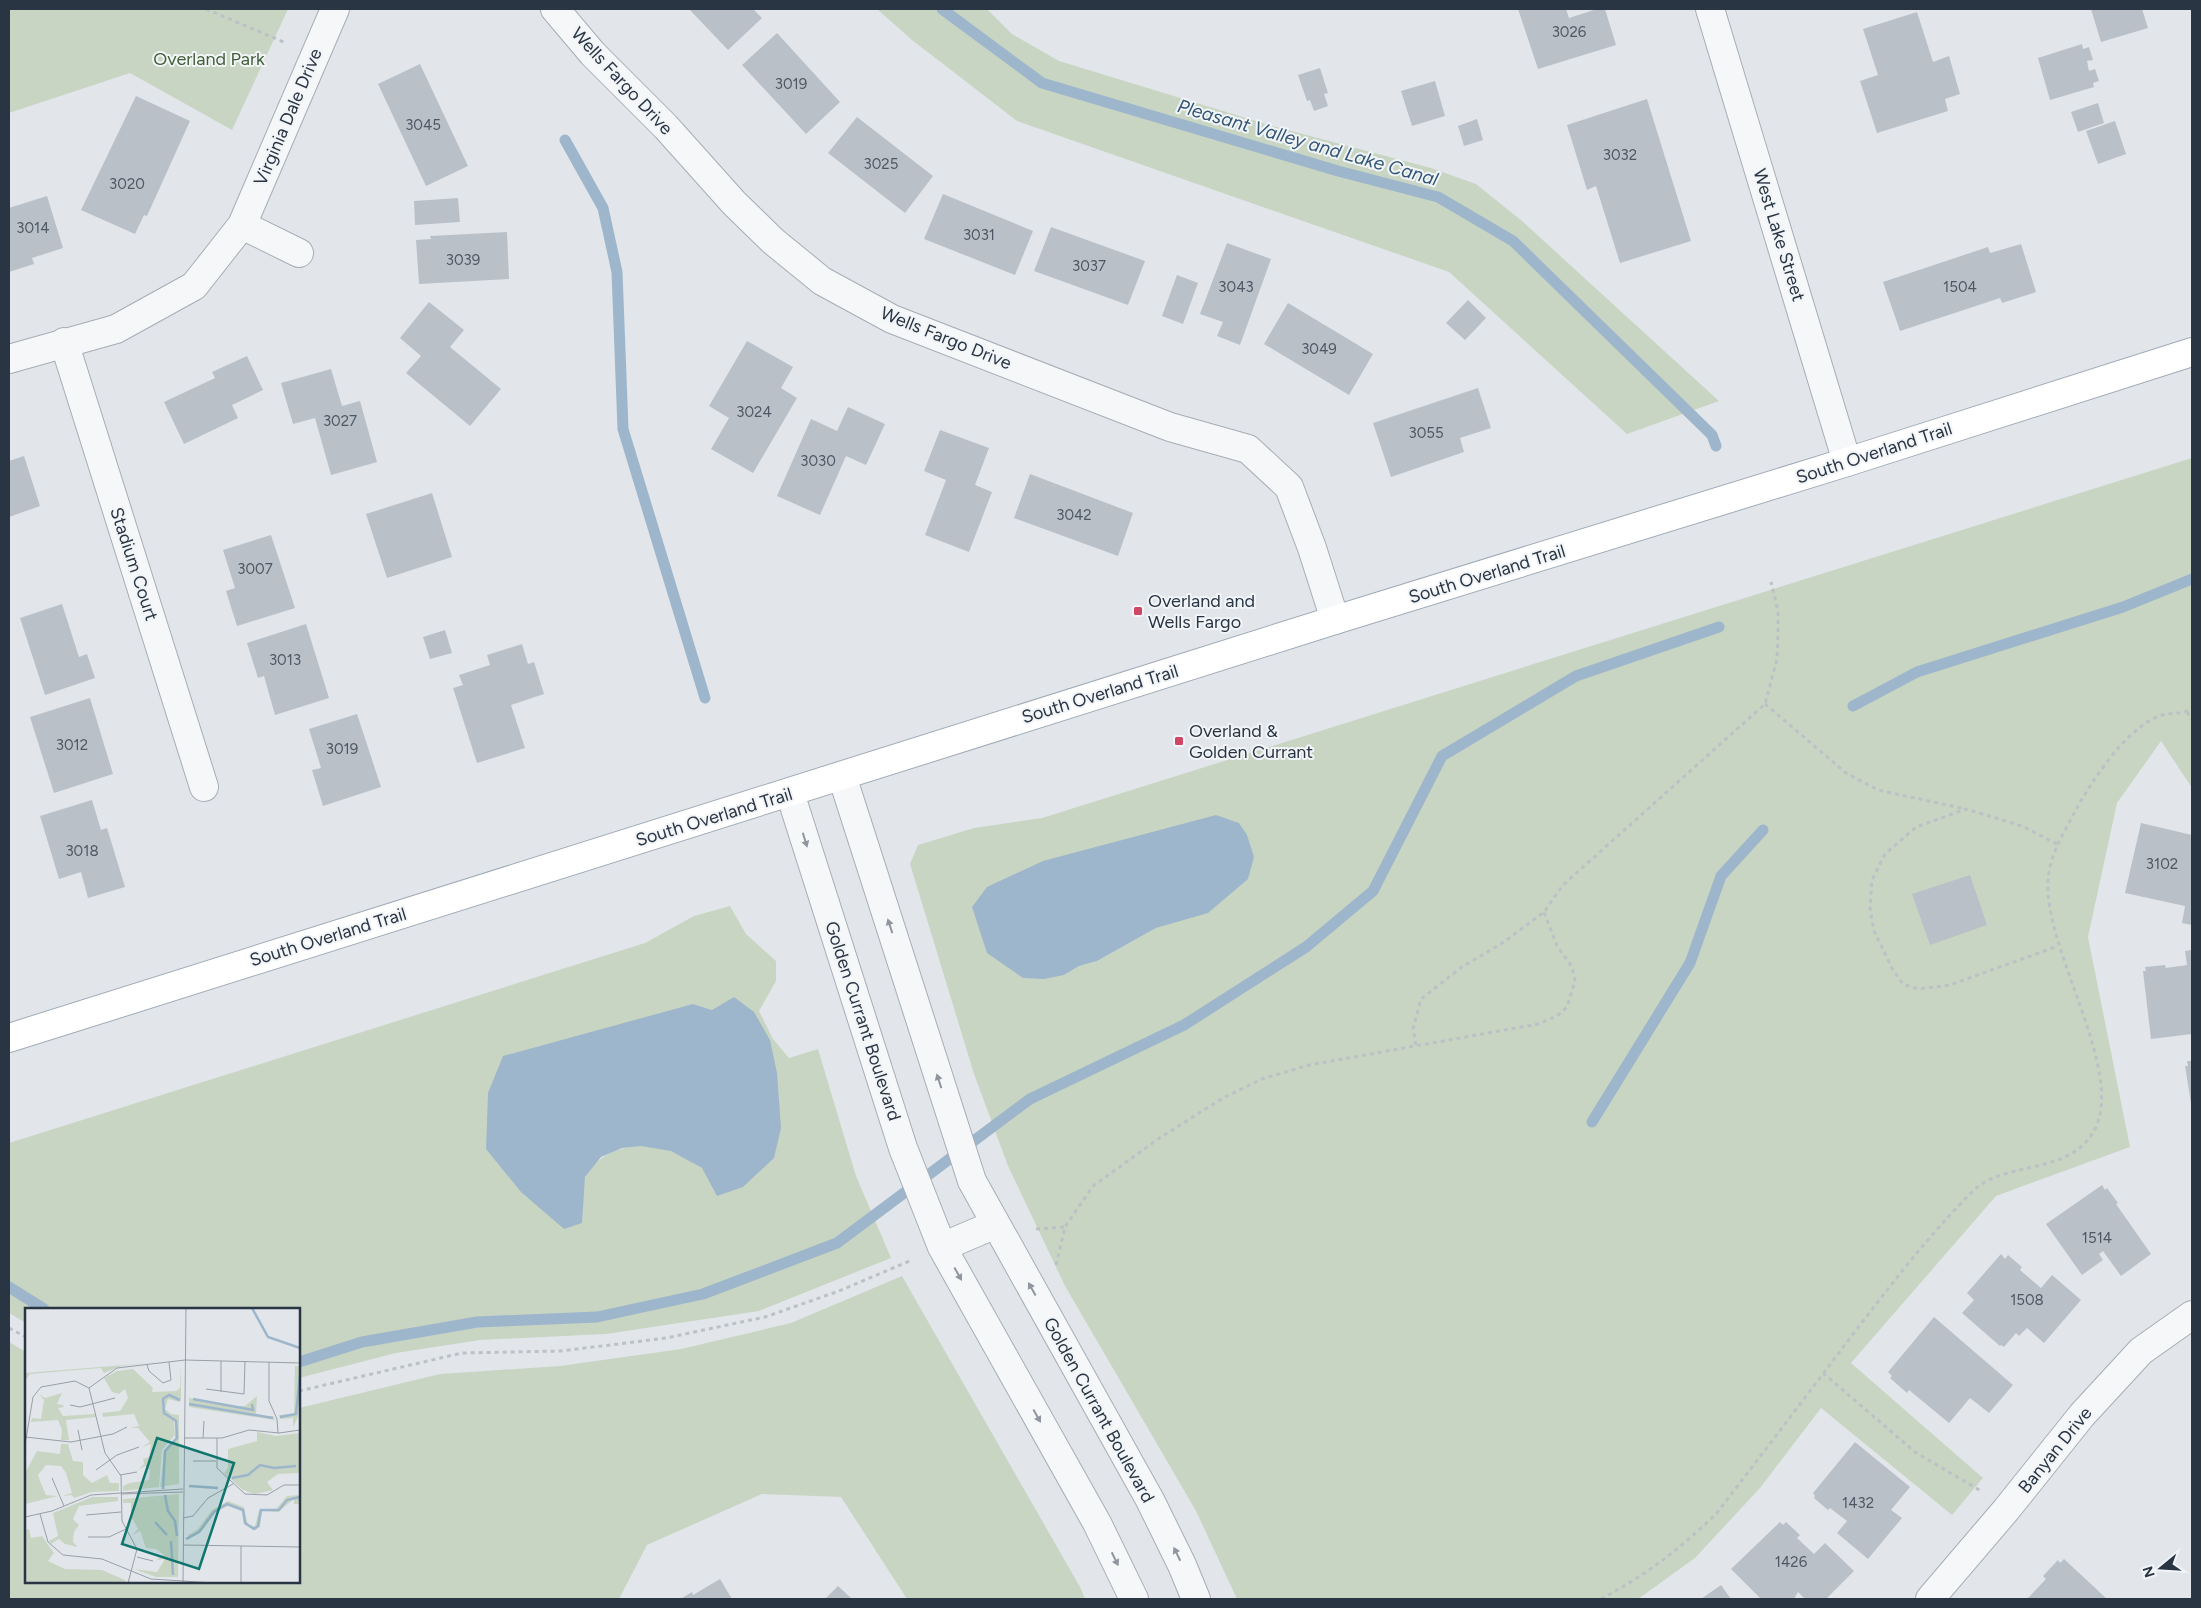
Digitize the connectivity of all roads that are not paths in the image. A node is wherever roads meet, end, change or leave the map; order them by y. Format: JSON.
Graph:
{"nodes":[{"id":1,"x":335,"y":9,"type":"edge"},
{"id":2,"x":555,"y":9,"type":"edge"},
{"id":3,"x":1710,"y":9,"type":"edge"},
{"id":4,"x":242,"y":225,"type":"junction"},
{"id":5,"x":300,"y":253,"type":"dead end"},
{"id":6,"x":64,"y":342,"type":"junction"},
{"id":7,"x":2192,"y":352,"type":"edge"},
{"id":8,"x":9,"y":359,"type":"edge"},
{"id":9,"x":1847,"y":462,"type":"junction"},
{"id":10,"x":1335,"y":620,"type":"junction"},
{"id":11,"x":842,"y":776,"type":"junction"},
{"id":12,"x":204,"y":787,"type":"dead end"},
{"id":13,"x":790,"y":793,"type":"junction"},
{"id":14,"x":9,"y":1038,"type":"edge"},
{"id":15,"x":996,"y":1224,"type":"junction"},
{"id":16,"x":942,"y":1247,"type":"junction"},
{"id":17,"x":2192,"y":1315,"type":"edge"},
{"id":18,"x":1134,"y":1599,"type":"edge"},
{"id":19,"x":1196,"y":1599,"type":"edge"},
{"id":20,"x":1930,"y":1599,"type":"edge"}],
"edges":[{"from":1,"to":4,"type":"street","name":"Virginia Dale Drive"},
{"from":2,"to":10,"type":"street","name":"Wells Fargo Drive"},
{"from":3,"to":9,"type":"street","name":"West Lake Street"},
{"from":4,"to":5,"type":"street"},
{"from":4,"to":6,"type":"street","name":"Virginia Dale Drive"},
{"from":6,"to":8,"type":"street","name":"Virginia Dale Drive"},
{"from":6,"to":12,"type":"street","name":"Stadium Court"},
{"from":7,"to":9,"type":"main road","name":"South Overland Trail"},
{"from":9,"to":10,"type":"main road","name":"South Overland Trail"},
{"from":10,"to":11,"type":"main road","name":"South Overland Trail"},
{"from":11,"to":13,"type":"main road","name":"South Overland Trail"},
{"from":15,"to":11,"type":"street","name":"Golden Currant Boulevard","one_way":true},
{"from":13,"to":14,"type":"main road","name":"South Overland Trail"},
{"from":13,"to":16,"type":"street","name":"Golden Currant Boulevard","one_way":true},
{"from":15,"to":16,"type":"street"},
{"from":19,"to":15,"type":"street","name":"Golden Currant Boulevard","one_way":true},
{"from":16,"to":18,"type":"street","name":"Golden Currant Boulevard","one_way":true},
{"from":17,"to":20,"type":"street","name":"Banyan Drive"}]}
